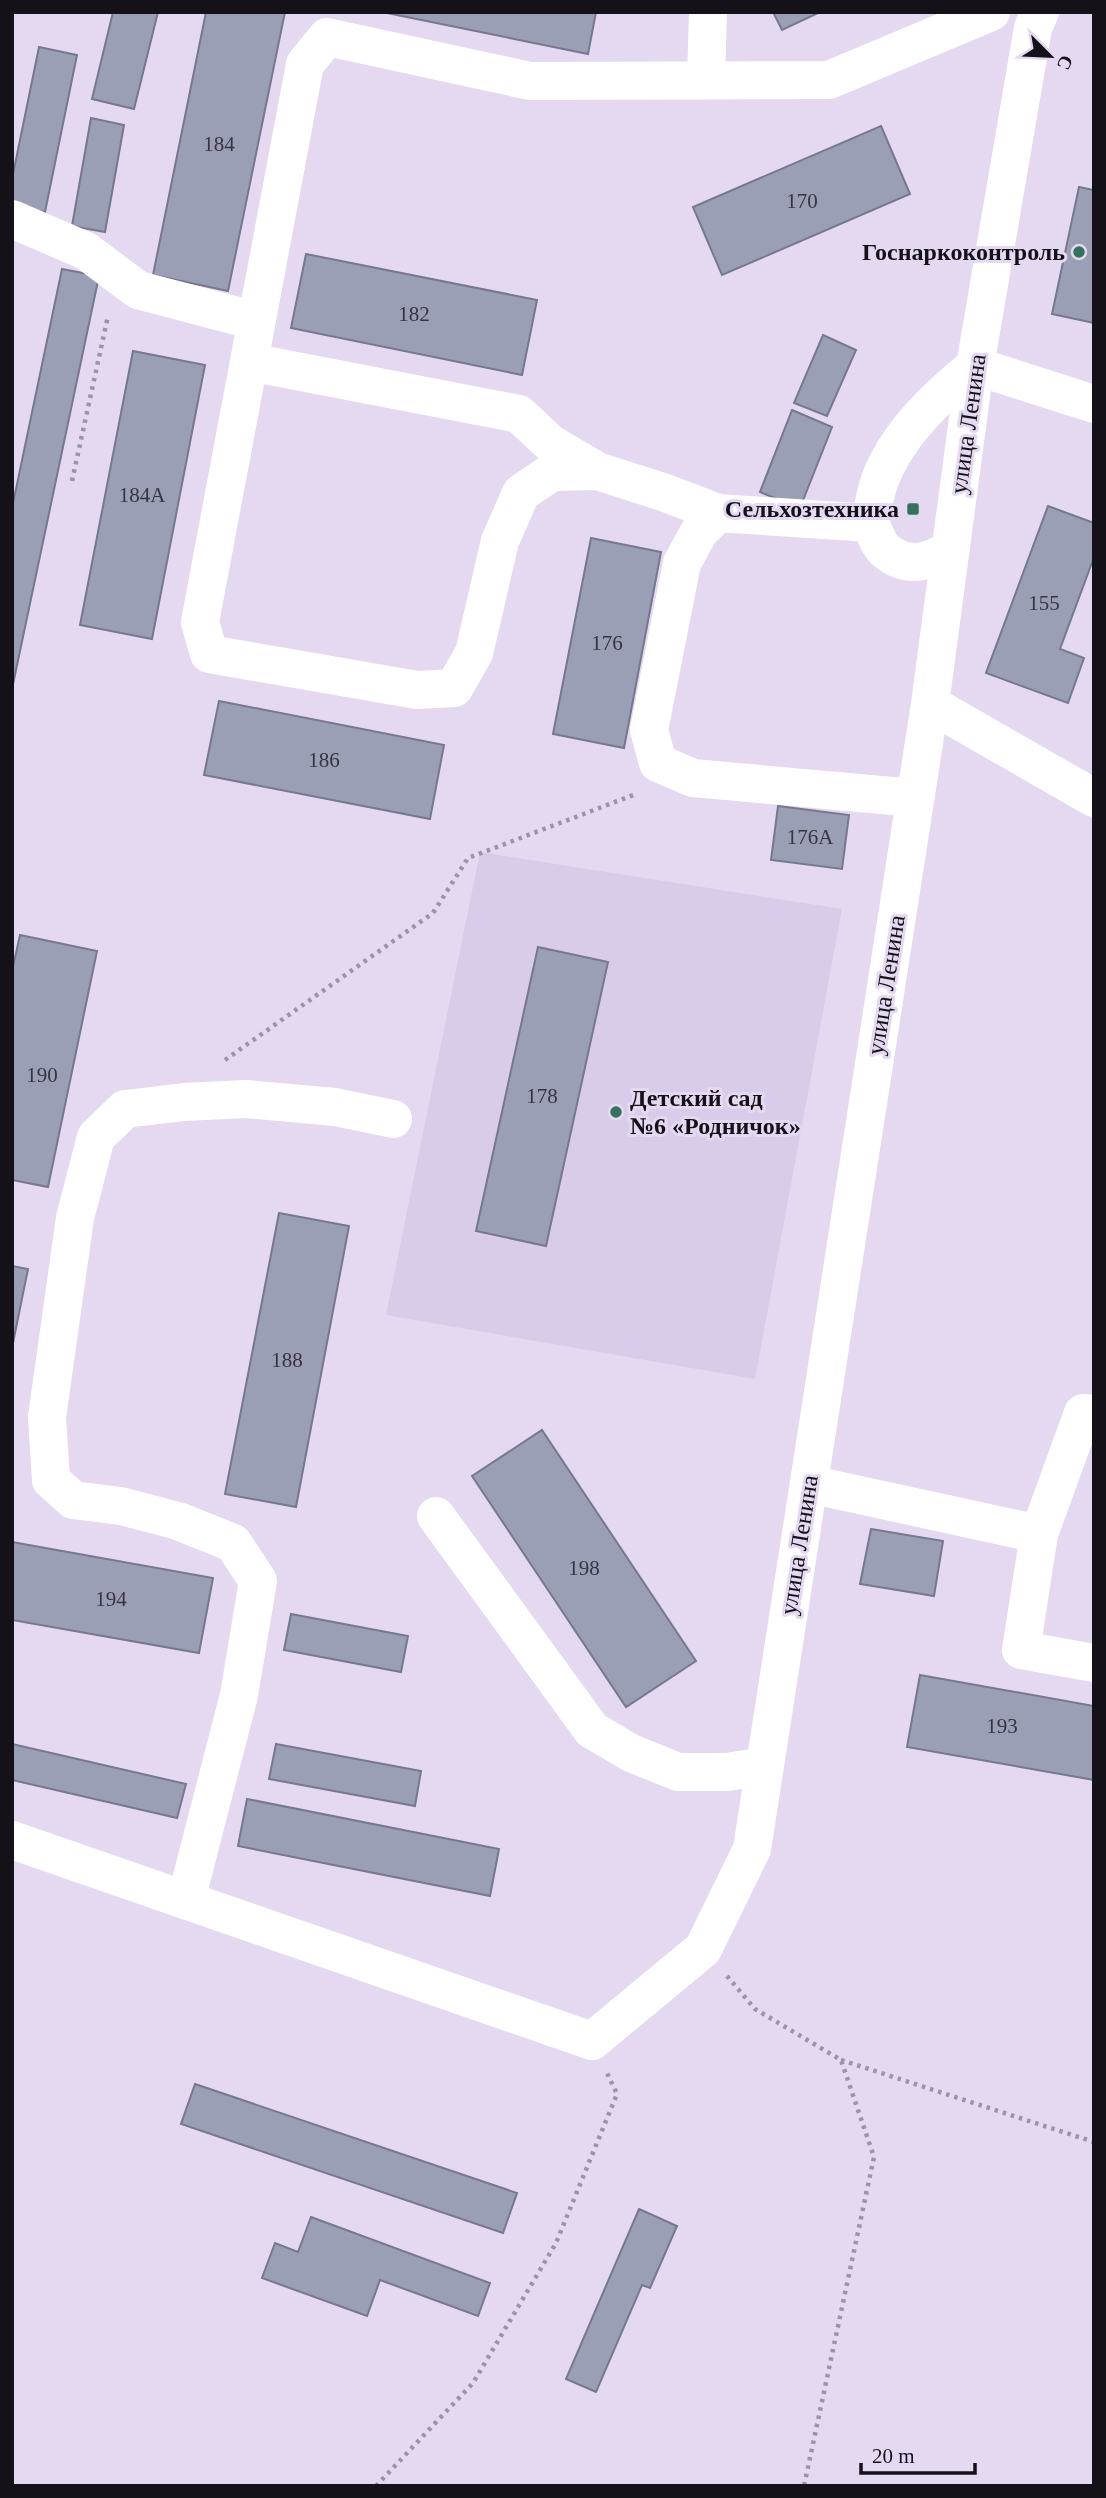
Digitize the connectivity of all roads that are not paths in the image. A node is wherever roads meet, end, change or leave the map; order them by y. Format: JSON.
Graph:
{"nodes":[{"id":1,"x":708,"y":12,"type":"edge"},
{"id":2,"x":991,"y":12,"type":"edge"},
{"id":3,"x":1040,"y":12,"type":"edge"},
{"id":4,"x":324,"y":25,"type":"edge"},
{"id":5,"x":706,"y":79,"type":"junction"},
{"id":6,"x":12,"y":219,"type":"edge"},
{"id":7,"x":256,"y":321,"type":"junction"},
{"id":8,"x":248,"y":362,"type":"junction"},
{"id":9,"x":975,"y":366,"type":"junction"},
{"id":10,"x":1094,"y":404,"type":"edge"},
{"id":11,"x":597,"y":471,"type":"junction"},
{"id":12,"x":718,"y":513,"type":"junction"},
{"id":13,"x":870,"y":523,"type":"junction"},
{"id":14,"x":951,"y":548,"type":"junction"},
{"id":15,"x":930,"y":704,"type":"junction"},
{"id":16,"x":1094,"y":798,"type":"edge"},
{"id":17,"x":915,"y":799,"type":"junction"},
{"id":18,"x":393,"y":1119,"type":"dead end"},
{"id":19,"x":1094,"y":1414,"type":"edge"},
{"id":20,"x":809,"y":1484,"type":"junction"},
{"id":21,"x":436,"y":1516,"type":"dead end"},
{"id":22,"x":1039,"y":1534,"type":"junction"},
{"id":23,"x":1094,"y":1662,"type":"edge"},
{"id":24,"x":765,"y":1766,"type":"junction"},
{"id":25,"x":12,"y":1840,"type":"edge"},
{"id":26,"x":186,"y":1900,"type":"junction"}],
"edges":[{"from":1,"to":5,"type":"street"},
{"from":2,"to":5,"type":"street"},
{"from":3,"to":9,"type":"street","name":"улица Ленина"},
{"from":4,"to":5,"type":"street"},
{"from":4,"to":7,"type":"street"},
{"from":6,"to":7,"type":"street"},
{"from":7,"to":8,"type":"street"},
{"from":8,"to":11,"type":"street"},
{"from":8,"to":11,"type":"street"},
{"from":9,"to":10,"type":"street"},
{"from":9,"to":13,"type":"street"},
{"from":9,"to":14,"type":"street","name":"улица Ленина"},
{"from":11,"to":12,"type":"street"},
{"from":12,"to":13,"type":"street"},
{"from":12,"to":17,"type":"street"},
{"from":13,"to":14,"type":"street"},
{"from":14,"to":15,"type":"street","name":"улица Ленина"},
{"from":15,"to":16,"type":"street"},
{"from":15,"to":17,"type":"street","name":"улица Ленина"},
{"from":17,"to":20,"type":"street","name":"улица Ленина"},
{"from":18,"to":26,"type":"street"},
{"from":19,"to":22,"type":"street"},
{"from":20,"to":22,"type":"street"},
{"from":20,"to":24,"type":"street","name":"улица Ленина"},
{"from":21,"to":24,"type":"street"},
{"from":22,"to":23,"type":"street"},
{"from":24,"to":26,"type":"street","name":"улица Ленина"},
{"from":25,"to":26,"type":"street"}]}
